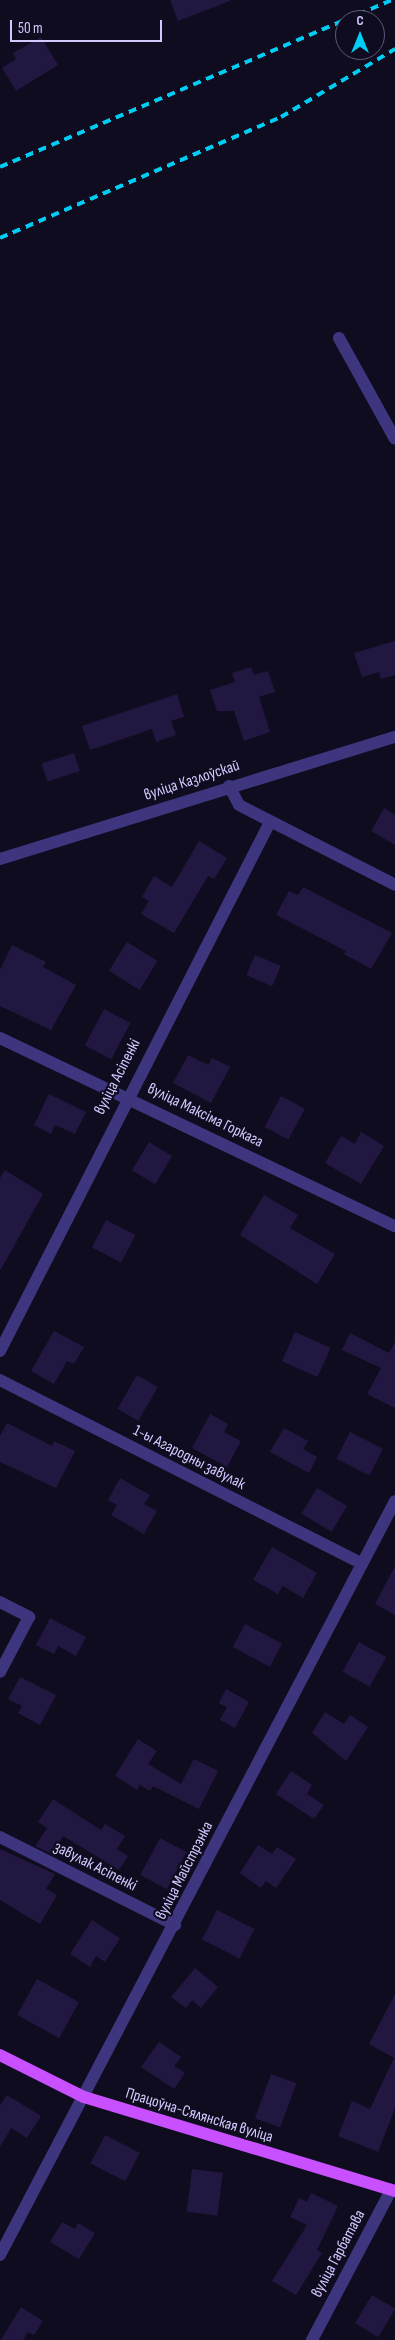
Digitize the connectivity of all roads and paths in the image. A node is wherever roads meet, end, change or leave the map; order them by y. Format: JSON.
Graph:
{"nodes":[{"id":1,"x":339,"y":338,"type":"dead end"},
{"id":2,"x":395,"y":439,"type":"edge"},
{"id":3,"x":395,"y":737,"type":"edge"},
{"id":4,"x":229,"y":786,"type":"junction"},
{"id":5,"x":270,"y":822,"type":"junction"},
{"id":6,"x":0,"y":859,"type":"edge"},
{"id":7,"x":395,"y":885,"type":"edge"},
{"id":8,"x":0,"y":1038,"type":"edge"},
{"id":9,"x":127,"y":1096,"type":"junction"},
{"id":10,"x":395,"y":1226,"type":"edge"},
{"id":11,"x":0,"y":1351,"type":"edge"},
{"id":12,"x":0,"y":1380,"type":"edge"},
{"id":13,"x":395,"y":1500,"type":"edge"},
{"id":14,"x":362,"y":1564,"type":"junction"},
{"id":15,"x":0,"y":1602,"type":"edge"},
{"id":16,"x":0,"y":1672,"type":"edge"},
{"id":17,"x":0,"y":1837,"type":"edge"},
{"id":18,"x":175,"y":1925,"type":"junction"},
{"id":19,"x":0,"y":2055,"type":"edge"},
{"id":20,"x":84,"y":2097,"type":"junction"},
{"id":21,"x":394,"y":2188,"type":"edge"},
{"id":22,"x":0,"y":2254,"type":"edge"},
{"id":23,"x":312,"y":2340,"type":"edge"}],
"edges":[{"from":1,"to":2,"type":"street"},
{"from":3,"to":4,"type":"street","name":"вуліца Казлоўскай"},
{"from":4,"to":5,"type":"street"},
{"from":4,"to":6,"type":"street","name":"вуліца Казлоўскай"},
{"from":5,"to":7,"type":"street"},
{"from":5,"to":9,"type":"street","name":"вуліца Асіпенкі"},
{"from":8,"to":9,"type":"street","name":"вуліца Максіма Горкага"},
{"from":9,"to":10,"type":"street","name":"вуліца Максіма Горкага"},
{"from":9,"to":11,"type":"street","name":"вуліца Асіпенкі"},
{"from":12,"to":14,"type":"street","name":"1-ы Агародны завулак"},
{"from":13,"to":14,"type":"street","name":"вуліца Майстрэнка"},
{"from":14,"to":18,"type":"street","name":"вуліца Майстрэнка"},
{"from":15,"to":16,"type":"street"},
{"from":17,"to":18,"type":"street","name":"завулак Асіпенкі"},
{"from":18,"to":20,"type":"street","name":"вуліца Майстрэнка"},
{"from":19,"to":20,"type":"main road","name":"Працоўна-Сялянская вуліца"},
{"from":20,"to":21,"type":"main road","name":"Працоўна-Сялянская вуліца"},
{"from":20,"to":22,"type":"street","name":"вуліца Майстрэнка"},
{"from":21,"to":23,"type":"street","name":"вуліца Гарбатава"}]}
